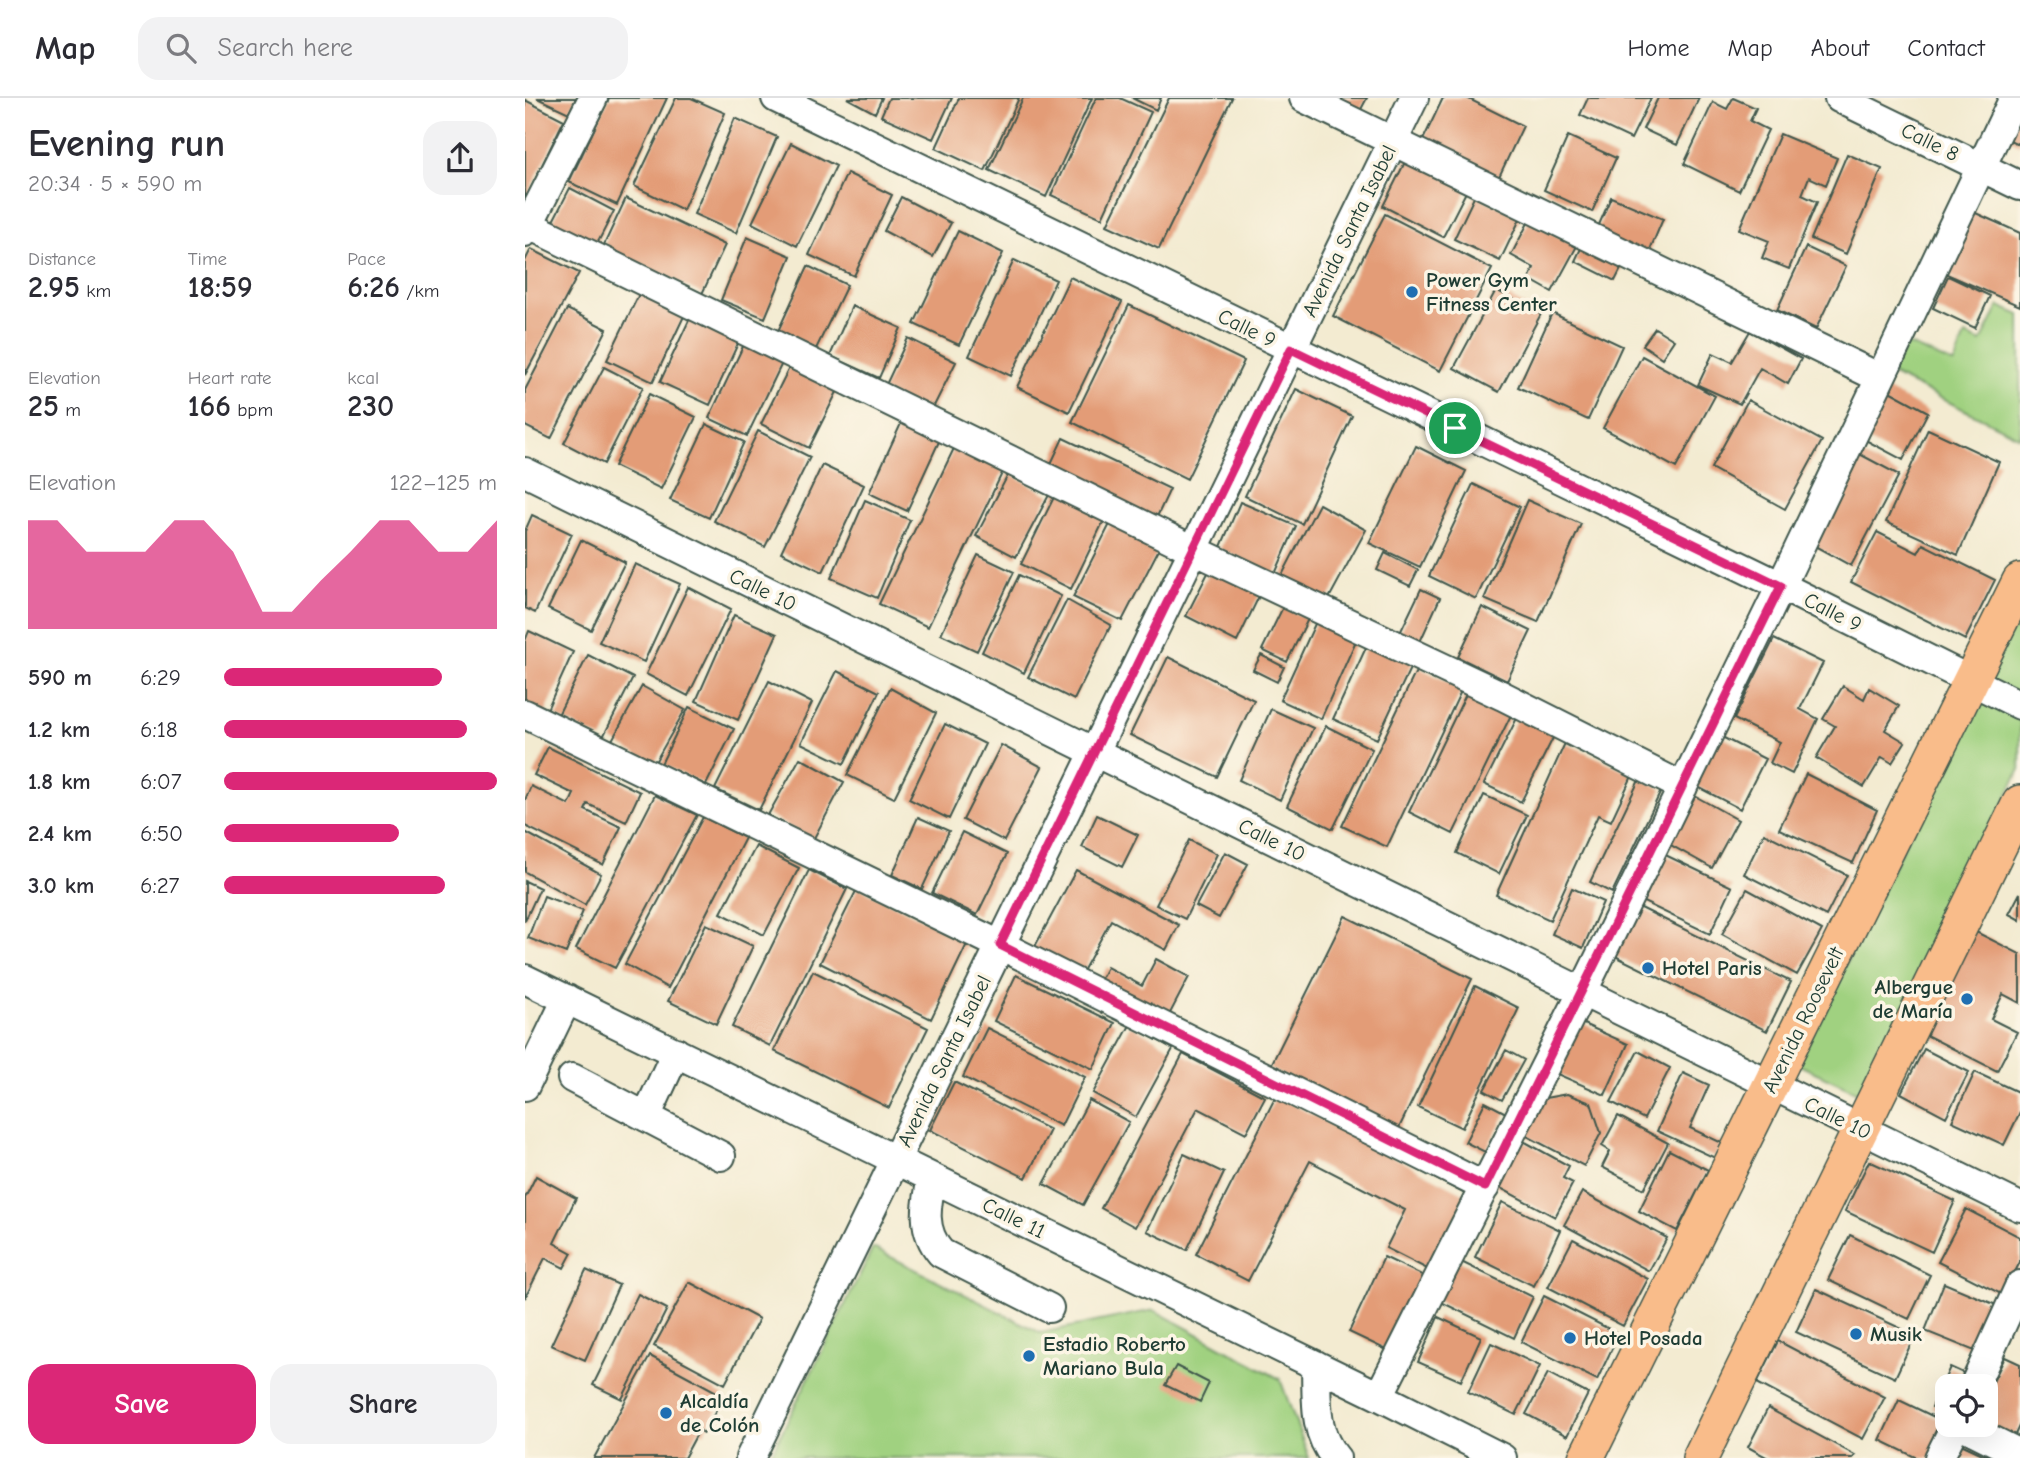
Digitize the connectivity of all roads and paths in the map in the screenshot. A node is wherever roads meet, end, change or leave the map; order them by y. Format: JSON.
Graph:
{"nodes":[{"id":1,"x":593,"y":98,"type":"edge"},
{"id":2,"x":776,"y":98,"type":"edge"},
{"id":3,"x":1304,"y":98,"type":"edge"},
{"id":4,"x":1414,"y":98,"type":"edge"},
{"id":5,"x":1839,"y":98,"type":"edge"},
{"id":6,"x":2014,"y":98,"type":"edge"},
{"id":7,"x":1393,"y":141,"type":"junction"},
{"id":8,"x":1980,"y":166,"type":"junction"},
{"id":9,"x":2020,"y":186,"type":"edge"},
{"id":10,"x":526,"y":227,"type":"edge"},
{"id":11,"x":1291,"y":349,"type":"junction"},
{"id":12,"x":1880,"y":378,"type":"junction"},
{"id":13,"x":525,"y":472,"type":"edge"},
{"id":14,"x":1194,"y":550,"type":"junction"},
{"id":15,"x":2020,"y":581,"type":"edge"},
{"id":16,"x":1781,"y":586,"type":"junction"},
{"id":17,"x":1971,"y":681,"type":"junction"},
{"id":18,"x":2020,"y":705,"type":"edge"},
{"id":19,"x":525,"y":713,"type":"edge"},
{"id":20,"x":1094,"y":754,"type":"junction"},
{"id":21,"x":1683,"y":786,"type":"junction"},
{"id":22,"x":2020,"y":803,"type":"edge"},
{"id":23,"x":1000,"y":945,"type":"junction"},
{"id":24,"x":525,"y":979,"type":"edge"},
{"id":25,"x":1583,"y":991,"type":"junction"},
{"id":26,"x":567,"y":999,"type":"junction"},
{"id":27,"x":676,"y":1052,"type":"junction"},
{"id":28,"x":572,"y":1078,"type":"dead end"},
{"id":29,"x":1771,"y":1085,"type":"junction"},
{"id":30,"x":525,"y":1086,"type":"edge"},
{"id":31,"x":646,"y":1117,"type":"junction"},
{"id":32,"x":1860,"y":1129,"type":"junction"},
{"id":33,"x":722,"y":1156,"type":"dead end"},
{"id":34,"x":896,"y":1161,"type":"junction"},
{"id":35,"x":932,"y":1178,"type":"junction"},
{"id":36,"x":1485,"y":1187,"type":"junction"},
{"id":37,"x":2020,"y":1207,"type":"edge"},
{"id":38,"x":2020,"y":1285,"type":"edge"},
{"id":39,"x":1049,"y":1308,"type":"dead end"},
{"id":40,"x":1316,"y":1365,"type":"junction"},
{"id":41,"x":1979,"y":1374,"type":"edge"},
{"id":42,"x":1379,"y":1396,"type":"junction"},
{"id":43,"x":1951,"y":1437,"type":"edge"},
{"id":44,"x":1985,"y":1437,"type":"edge"},
{"id":45,"x":2020,"y":1454,"type":"edge"},
{"id":46,"x":750,"y":1458,"type":"edge"},
{"id":47,"x":1336,"y":1458,"type":"edge"},
{"id":48,"x":1502,"y":1458,"type":"edge"},
{"id":49,"x":1586,"y":1458,"type":"edge"},
{"id":50,"x":1700,"y":1458,"type":"edge"},
{"id":51,"x":1939,"y":1458,"type":"edge"}],
"edges":[{"from":1,"to":10,"type":"street"},
{"from":2,"to":11,"type":"street","name":"Calle 9"},
{"from":3,"to":7,"type":"street"},
{"from":4,"to":7,"type":"street","name":"Avenida Santa Isabel"},
{"from":5,"to":8,"type":"street","name":"Calle 8"},
{"from":6,"to":8,"type":"street"},
{"from":7,"to":11,"type":"street","name":"Avenida Santa Isabel"},
{"from":7,"to":12,"type":"street"},
{"from":8,"to":9,"type":"street","name":"Calle 8"},
{"from":8,"to":12,"type":"street"},
{"from":10,"to":14,"type":"street"},
{"from":11,"to":14,"type":"street","name":"Avenida Santa Isabel"},
{"from":11,"to":16,"type":"street","name":"Calle 9"},
{"from":12,"to":16,"type":"street"},
{"from":13,"to":20,"type":"street","name":"Calle 10"},
{"from":14,"to":20,"type":"street","name":"Avenida Santa Isabel"},
{"from":14,"to":21,"type":"street"},
{"from":15,"to":17,"type":"main road","name":"Avenida Roosevelt"},
{"from":16,"to":17,"type":"street","name":"Calle 9"},
{"from":16,"to":21,"type":"street"},
{"from":17,"to":18,"type":"street","name":"Calle 9"},
{"from":17,"to":29,"type":"main road","name":"Avenida Roosevelt"},
{"from":19,"to":23,"type":"street"},
{"from":20,"to":23,"type":"street","name":"Avenida Santa Isabel"},
{"from":20,"to":25,"type":"street","name":"Calle 10"},
{"from":21,"to":25,"type":"street"},
{"from":22,"to":32,"type":"main road"},
{"from":23,"to":34,"type":"street","name":"Avenida Santa Isabel"},
{"from":23,"to":36,"type":"street"},
{"from":24,"to":26,"type":"street","name":"Calle 11"},
{"from":25,"to":29,"type":"street","name":"Calle 10"},
{"from":25,"to":36,"type":"street"},
{"from":26,"to":27,"type":"street","name":"Calle 11"},
{"from":26,"to":30,"type":"street"},
{"from":27,"to":31,"type":"street"},
{"from":27,"to":34,"type":"street","name":"Calle 11"},
{"from":28,"to":31,"type":"street"},
{"from":29,"to":32,"type":"street","name":"Calle 10"},
{"from":29,"to":49,"type":"main road","name":"Avenida Roosevelt"},
{"from":31,"to":33,"type":"street"},
{"from":32,"to":37,"type":"street","name":"Calle 10"},
{"from":32,"to":50,"type":"main road"},
{"from":34,"to":35,"type":"street","name":"Calle 11"},
{"from":34,"to":46,"type":"street","name":"Avenida Santa Isabel"},
{"from":35,"to":39,"type":"street"},
{"from":35,"to":40,"type":"street","name":"Calle 11"},
{"from":36,"to":42,"type":"street"},
{"from":38,"to":41,"type":"street"},
{"from":40,"to":42,"type":"street","name":"Calle 11"},
{"from":40,"to":47,"type":"street"},
{"from":42,"to":48,"type":"street","name":"Calle 11"},
{"from":43,"to":51,"type":"street"},
{"from":44,"to":45,"type":"street"}]}
